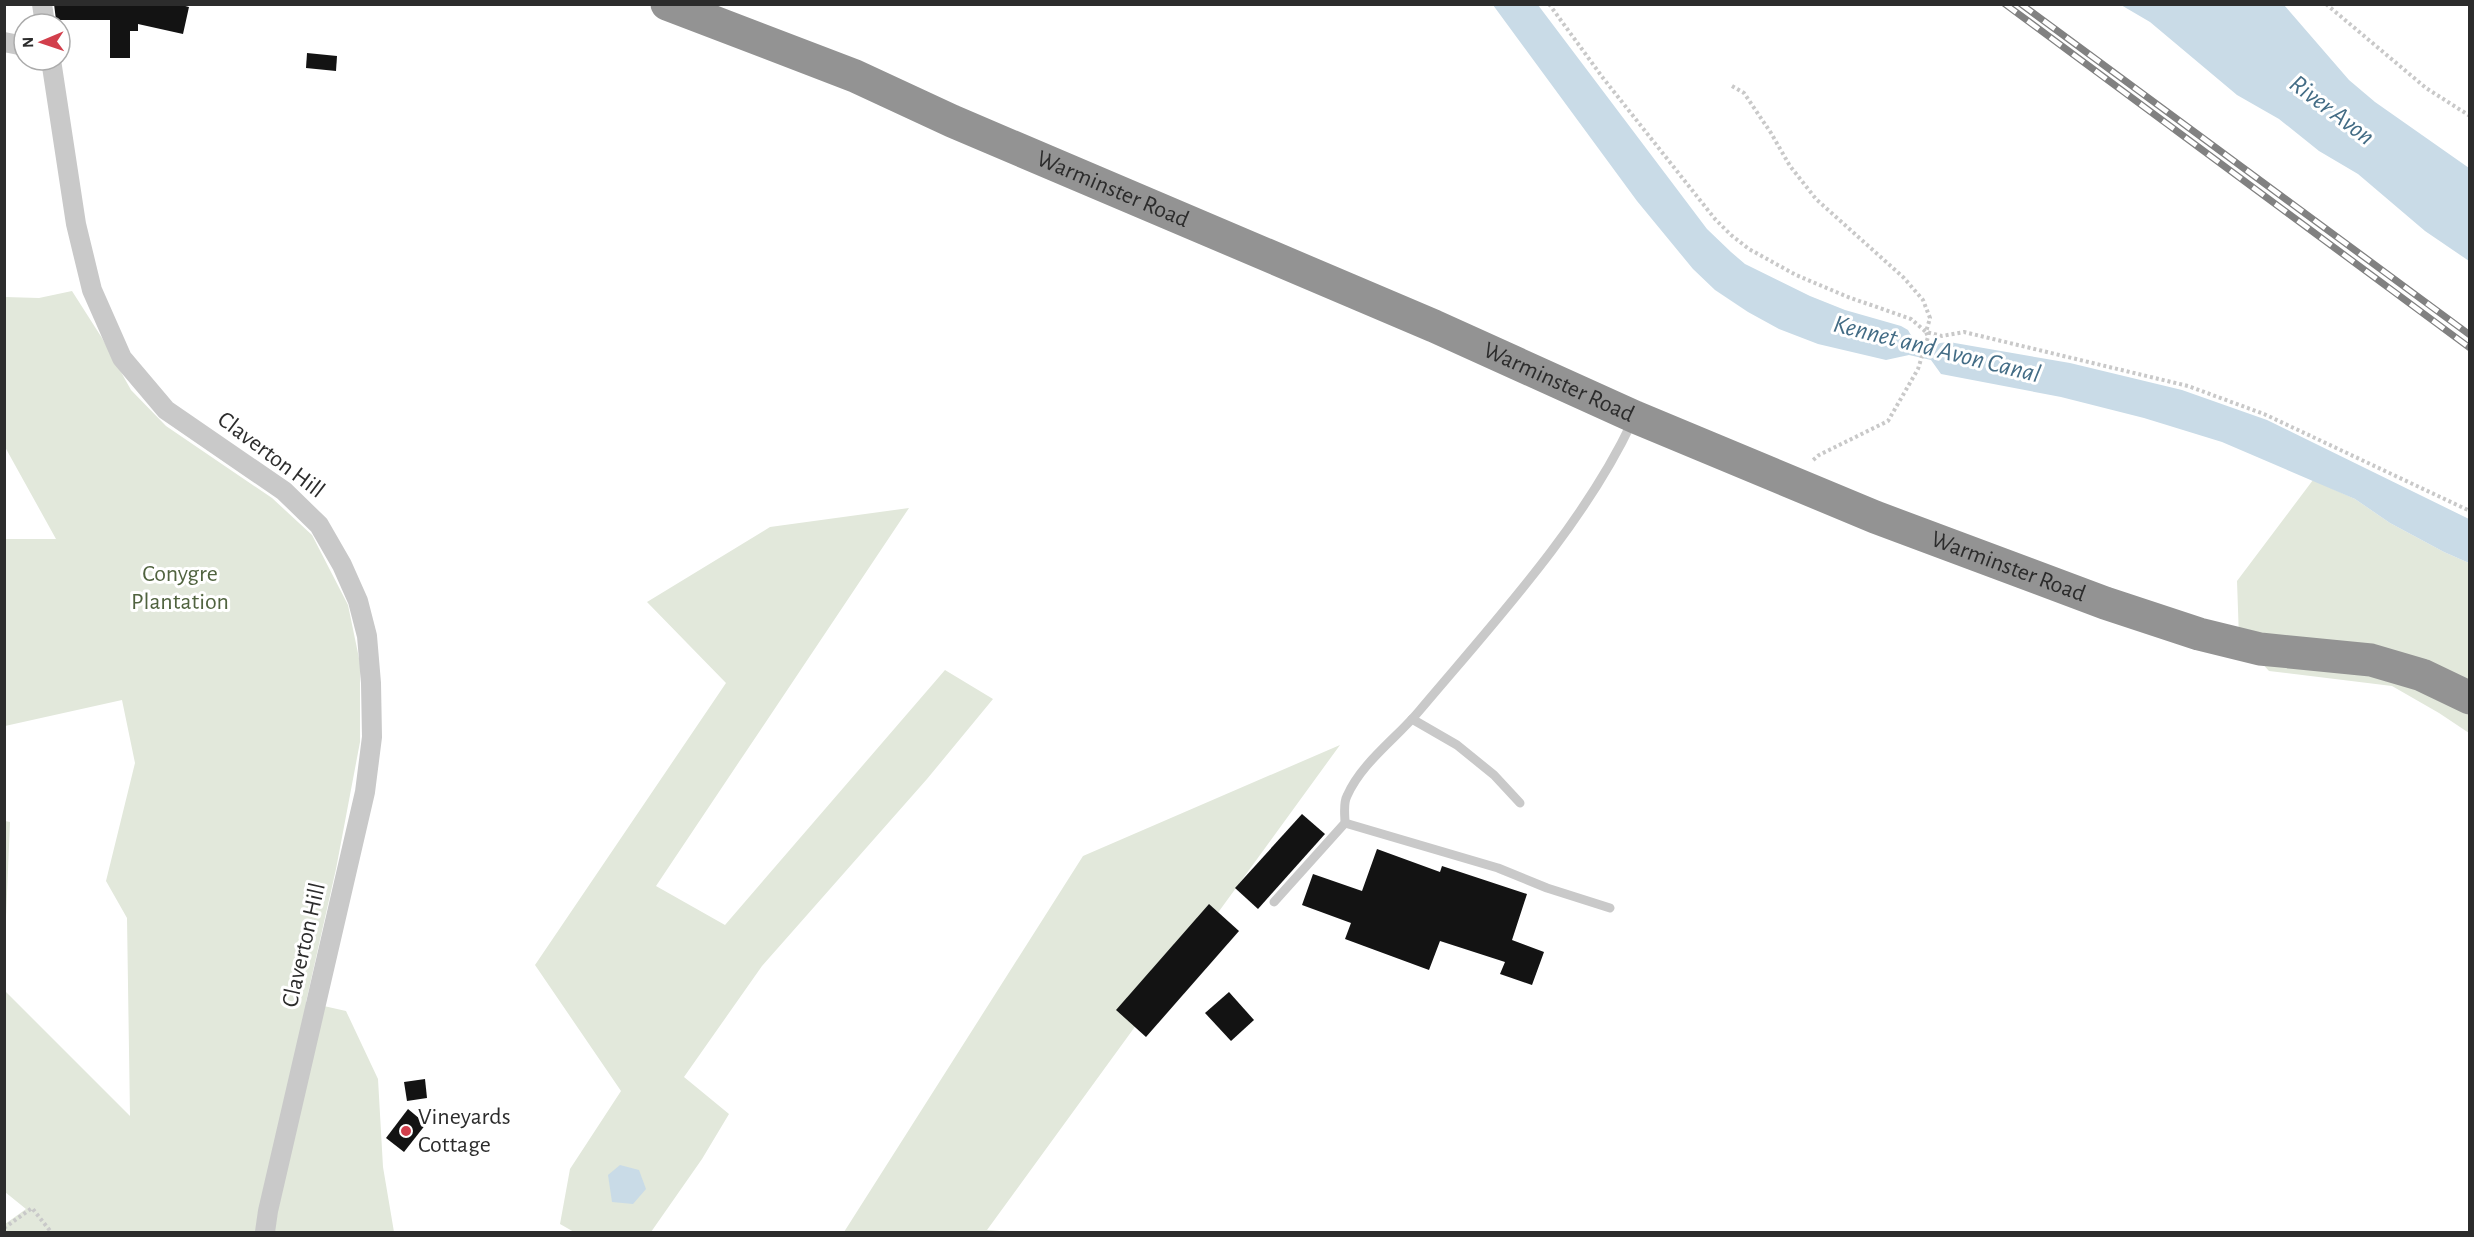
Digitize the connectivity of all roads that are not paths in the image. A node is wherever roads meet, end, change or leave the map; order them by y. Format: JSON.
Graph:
{"nodes":[{"id":1,"x":667,"y":4,"type":"edge"},
{"id":2,"x":53,"y":72,"type":"edge"},
{"id":3,"x":1635,"y":417,"type":"junction"},
{"id":4,"x":2469,"y":698,"type":"edge"},
{"id":5,"x":1412,"y":719,"type":"junction"},
{"id":6,"x":1520,"y":803,"type":"dead end"},
{"id":7,"x":1346,"y":823,"type":"junction"},
{"id":8,"x":1274,"y":902,"type":"dead end"},
{"id":9,"x":1611,"y":908,"type":"dead end"},
{"id":10,"x":265,"y":1233,"type":"edge"}],
"edges":[{"from":1,"to":3,"type":"highway","name":"Warminster Road"},
{"from":2,"to":10,"type":"street","name":"Claverton Hill"},
{"from":3,"to":4,"type":"highway","name":"Warminster Road"},
{"from":3,"to":5,"type":"lane"},
{"from":5,"to":6,"type":"lane"},
{"from":5,"to":7,"type":"lane"},
{"from":7,"to":8,"type":"lane"},
{"from":7,"to":9,"type":"lane"}]}
